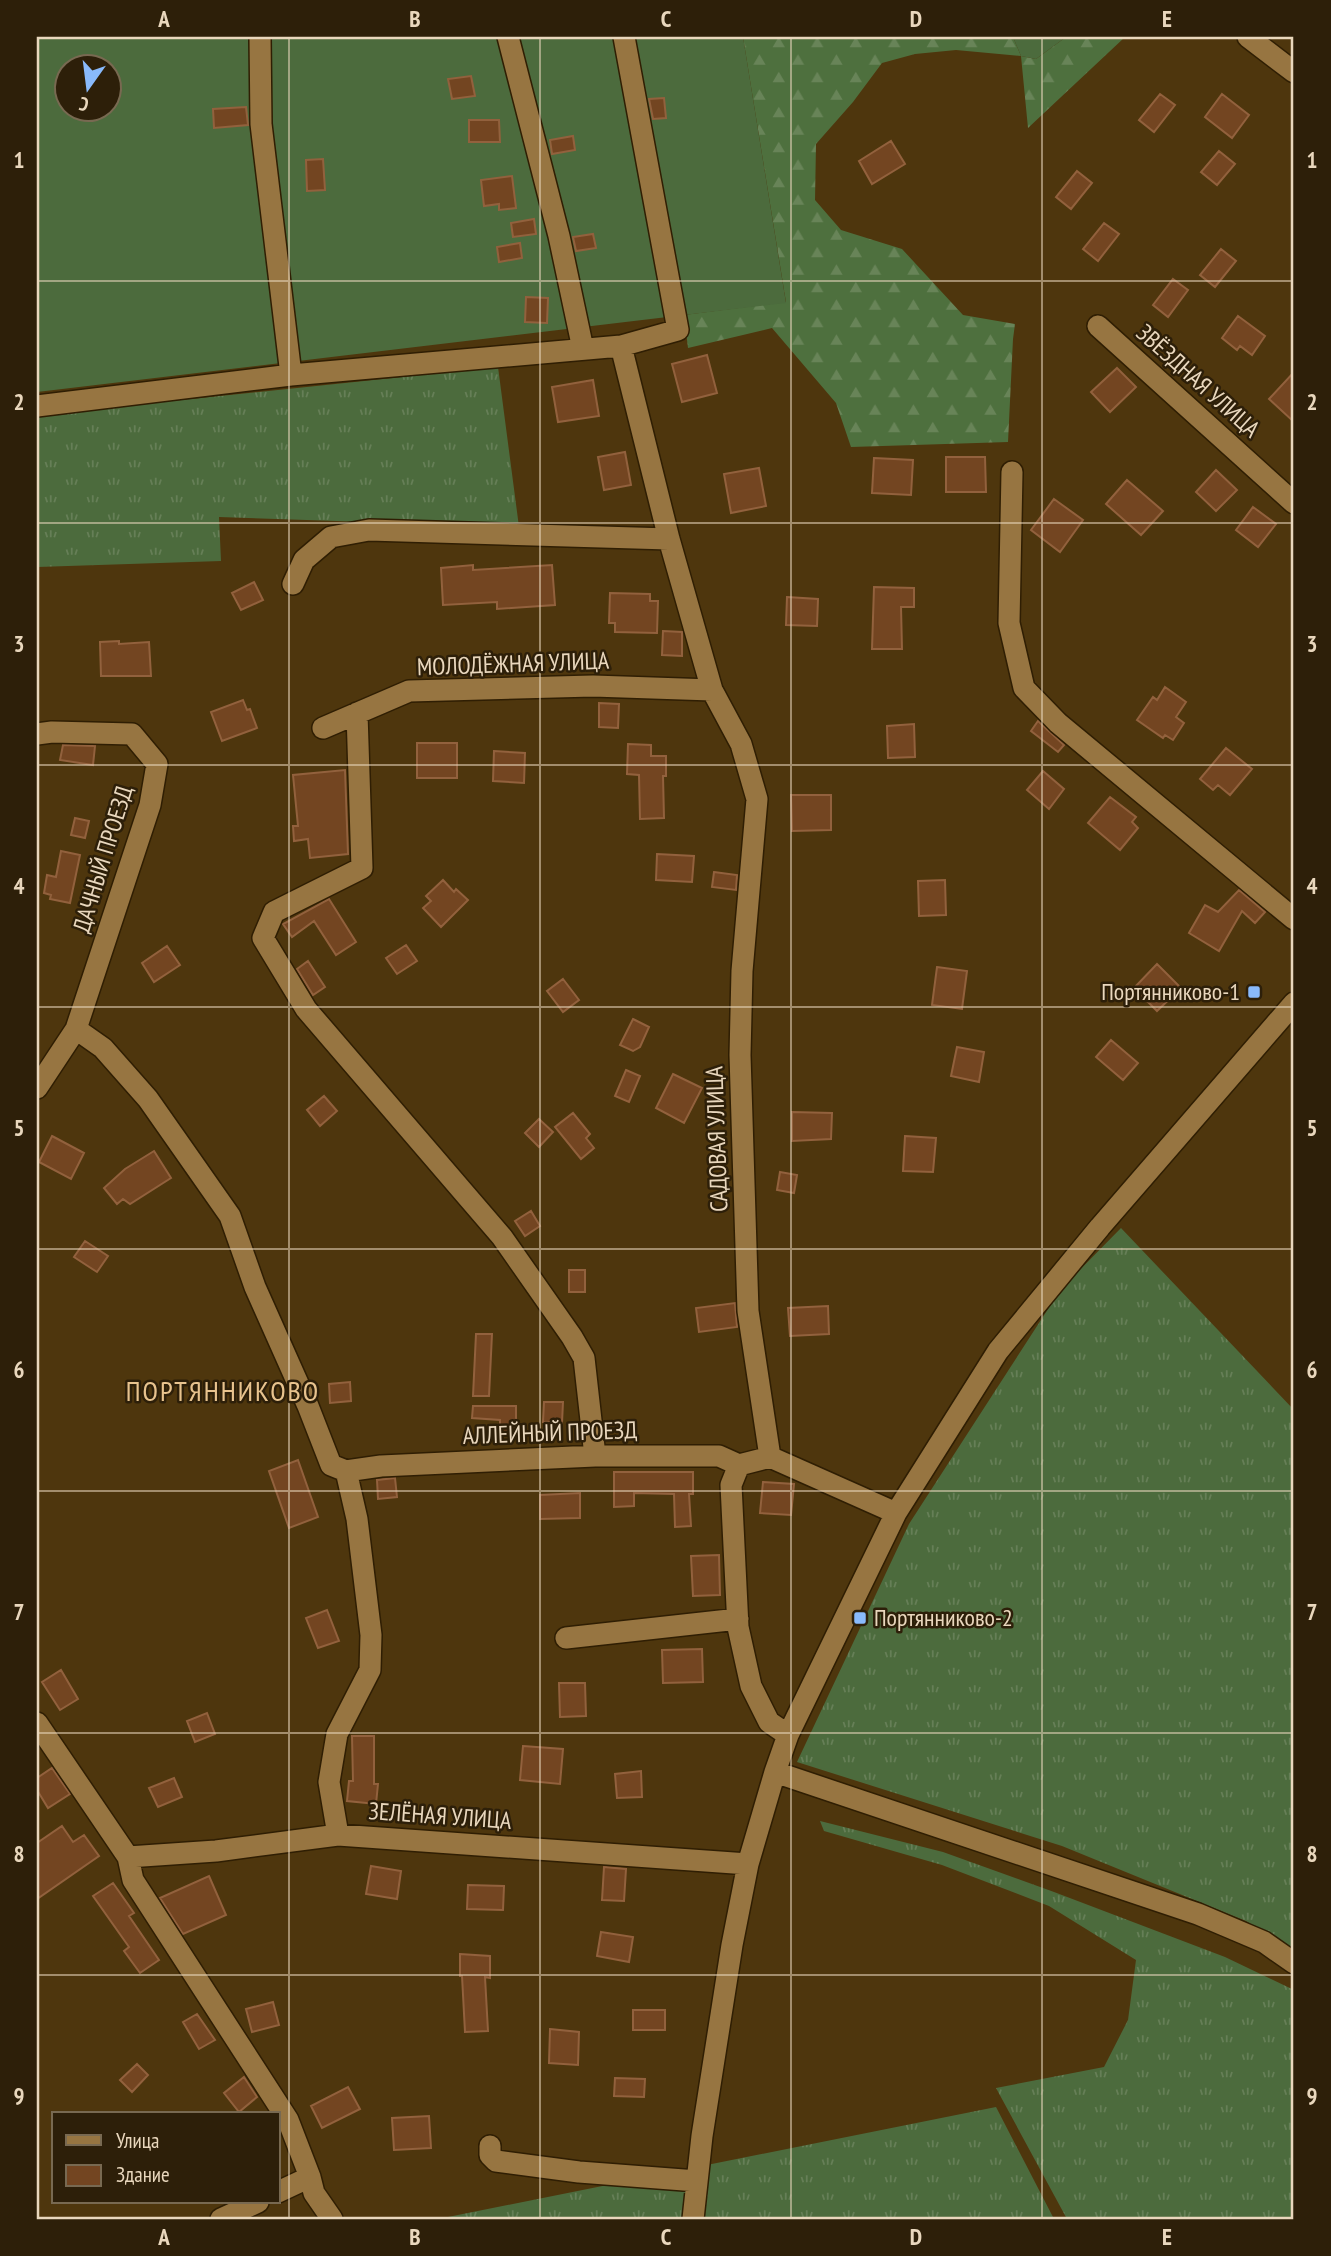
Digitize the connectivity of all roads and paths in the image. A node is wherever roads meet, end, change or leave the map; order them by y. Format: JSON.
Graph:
{"nodes":[{"id":1,"x":260,"y":37,"type":"edge"},
{"id":2,"x":508,"y":37,"type":"edge"},
{"id":3,"x":624,"y":37,"type":"edge"},
{"id":4,"x":1248,"y":37,"type":"edge"},
{"id":5,"x":1294,"y":72,"type":"edge"},
{"id":6,"x":1098,"y":326,"type":"dead end"},
{"id":7,"x":621,"y":346,"type":"junction"},
{"id":8,"x":583,"y":349,"type":"junction"},
{"id":9,"x":291,"y":375,"type":"junction"},
{"id":10,"x":37,"y":406,"type":"edge"},
{"id":11,"x":1012,"y":472,"type":"dead end"},
{"id":12,"x":1294,"y":503,"type":"edge"},
{"id":13,"x":669,"y":540,"type":"junction"},
{"id":14,"x":293,"y":584,"type":"dead end"},
{"id":15,"x":712,"y":690,"type":"junction"},
{"id":16,"x":357,"y":713,"type":"junction"},
{"id":17,"x":323,"y":728,"type":"dead end"},
{"id":18,"x":37,"y":734,"type":"edge"},
{"id":19,"x":1294,"y":919,"type":"edge"},
{"id":20,"x":1294,"y":1003,"type":"edge"},
{"id":21,"x":76,"y":1030,"type":"junction"},
{"id":22,"x":37,"y":1088,"type":"edge"},
{"id":23,"x":595,"y":1456,"type":"junction"},
{"id":24,"x":769,"y":1457,"type":"junction"},
{"id":25,"x":739,"y":1465,"type":"junction"},
{"id":26,"x":338,"y":1468,"type":"junction"},
{"id":27,"x":896,"y":1513,"type":"junction"},
{"id":28,"x":738,"y":1619,"type":"junction"},
{"id":29,"x":566,"y":1639,"type":"dead end"},
{"id":30,"x":37,"y":1723,"type":"edge"},
{"id":31,"x":788,"y":1735,"type":"junction"},
{"id":32,"x":775,"y":1772,"type":"junction"},
{"id":33,"x":338,"y":1835,"type":"junction"},
{"id":34,"x":128,"y":1857,"type":"junction"},
{"id":35,"x":748,"y":1864,"type":"junction"},
{"id":36,"x":1294,"y":1963,"type":"edge"},
{"id":37,"x":490,"y":2146,"type":"dead end"},
{"id":38,"x":310,"y":2177,"type":"junction"},
{"id":39,"x":697,"y":2181,"type":"junction"},
{"id":40,"x":280,"y":2191,"type":"edge"},
{"id":41,"x":254,"y":2204,"type":"edge"},
{"id":42,"x":221,"y":2219,"type":"edge"},
{"id":43,"x":332,"y":2219,"type":"edge"},
{"id":44,"x":693,"y":2219,"type":"edge"}],
"edges":[{"from":1,"to":9,"type":"street"},
{"from":2,"to":8,"type":"street"},
{"from":3,"to":7,"type":"street"},
{"from":4,"to":5,"type":"street"},
{"from":6,"to":12,"type":"street","name":"ЗВЁЗДНАЯ УЛИЦА"},
{"from":7,"to":8,"type":"street"},
{"from":7,"to":13,"type":"street","name":"САДОВАЯ УЛИЦА"},
{"from":8,"to":9,"type":"street"},
{"from":9,"to":10,"type":"street"},
{"from":11,"to":19,"type":"street"},
{"from":13,"to":14,"type":"street"},
{"from":13,"to":15,"type":"street","name":"САДОВАЯ УЛИЦА"},
{"from":15,"to":16,"type":"street","name":"МОЛОДЁЖНАЯ УЛИЦА"},
{"from":15,"to":24,"type":"street","name":"САДОВАЯ УЛИЦА"},
{"from":16,"to":17,"type":"street","name":"МОЛОДЁЖНАЯ УЛИЦА"},
{"from":16,"to":23,"type":"street"},
{"from":18,"to":21,"type":"street","name":"ДАЧНЫЙ ПРОЕЗД"},
{"from":20,"to":27,"type":"street"},
{"from":21,"to":22,"type":"street","name":"ДАЧНЫЙ ПРОЕЗД"},
{"from":21,"to":26,"type":"street"},
{"from":23,"to":25,"type":"street","name":"АЛЛЕЙНЫЙ ПРОЕЗД"},
{"from":23,"to":26,"type":"street","name":"АЛЛЕЙНЫЙ ПРОЕЗД"},
{"from":24,"to":25,"type":"street","name":"АЛЛЕЙНЫЙ ПРОЕЗД"},
{"from":24,"to":27,"type":"street"},
{"from":25,"to":28,"type":"street"},
{"from":26,"to":33,"type":"street"},
{"from":27,"to":31,"type":"street"},
{"from":28,"to":29,"type":"street"},
{"from":28,"to":31,"type":"street"},
{"from":30,"to":34,"type":"street"},
{"from":31,"to":32,"type":"street"},
{"from":32,"to":35,"type":"street"},
{"from":32,"to":36,"type":"street"},
{"from":33,"to":34,"type":"street","name":"ЗЕЛЁНАЯ УЛИЦА"},
{"from":33,"to":35,"type":"street","name":"ЗЕЛЁНАЯ УЛИЦА"},
{"from":34,"to":38,"type":"street"},
{"from":35,"to":39,"type":"street"},
{"from":37,"to":39,"type":"street"},
{"from":38,"to":40,"type":"street"},
{"from":38,"to":43,"type":"street"},
{"from":39,"to":44,"type":"street"},
{"from":41,"to":42,"type":"street"}]}
